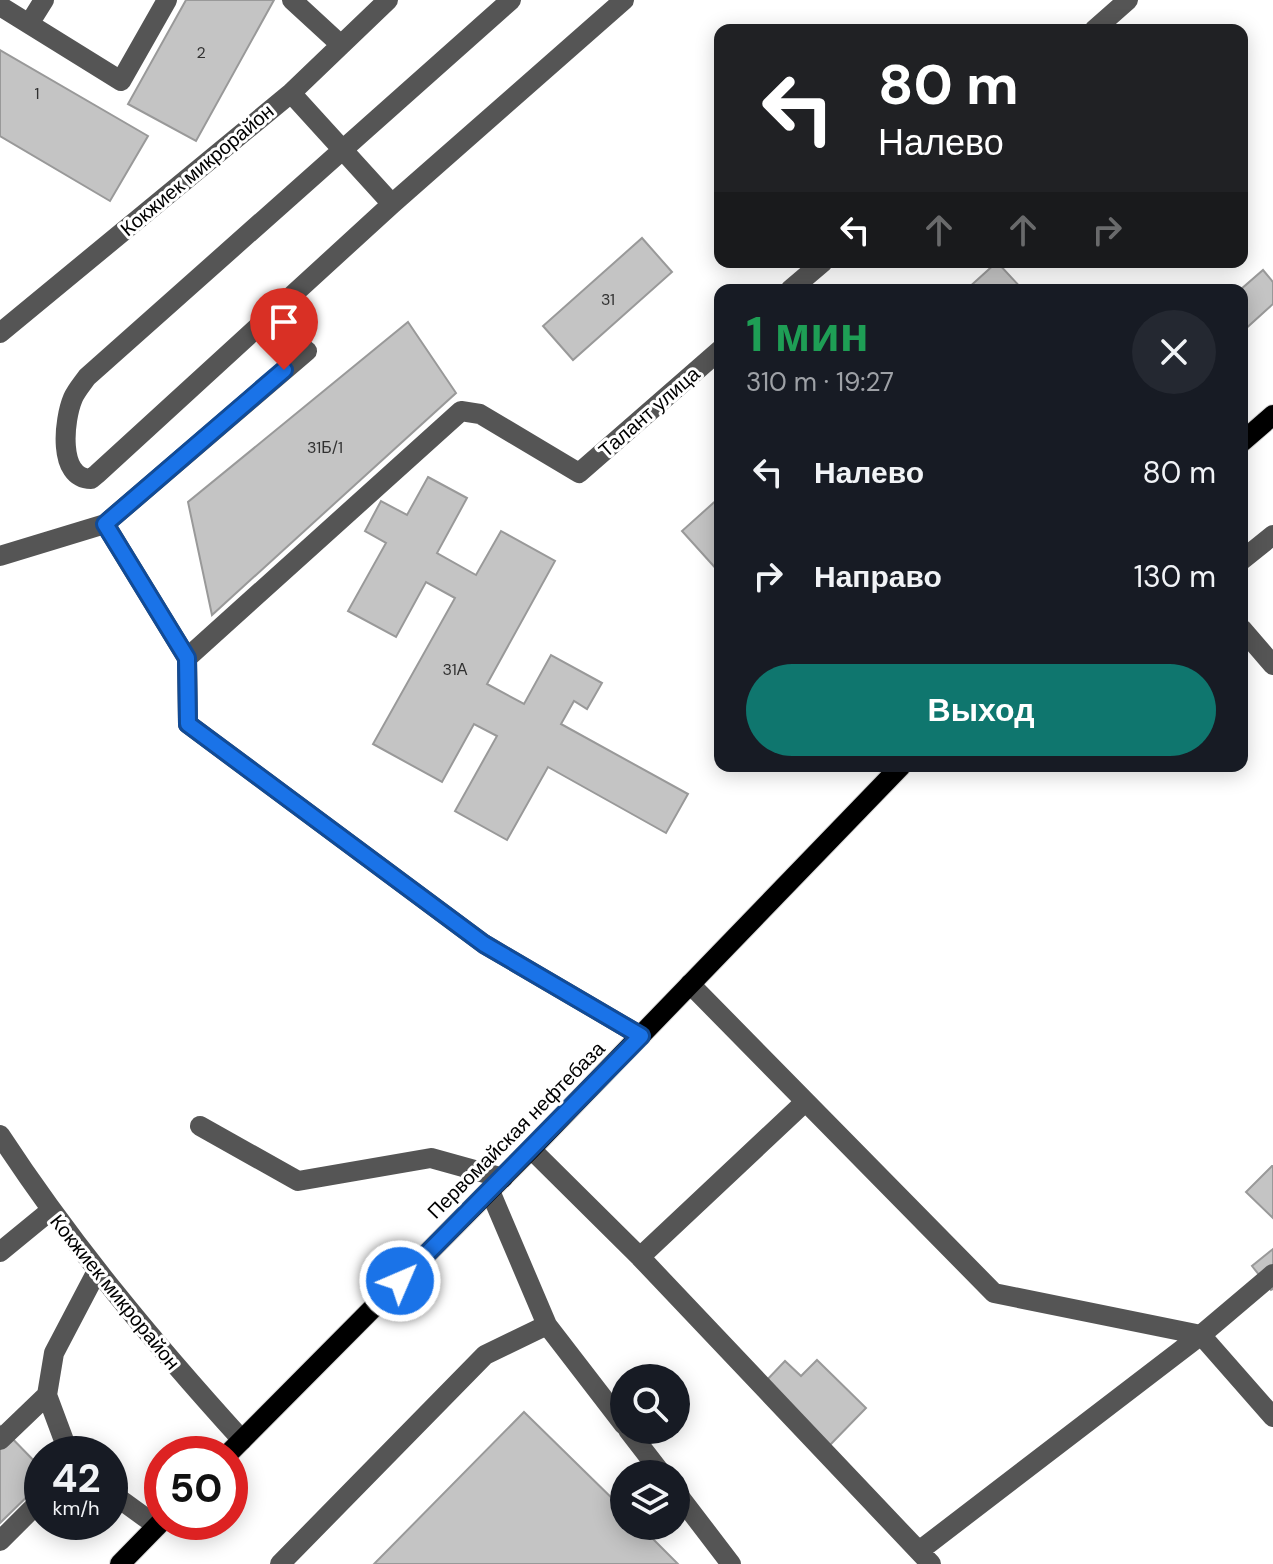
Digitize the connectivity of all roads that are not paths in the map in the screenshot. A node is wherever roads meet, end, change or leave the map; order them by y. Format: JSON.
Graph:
{"nodes":[{"id":1,"x":44,"y":0,"type":"edge"},
{"id":2,"x":167,"y":0,"type":"edge"},
{"id":3,"x":292,"y":0,"type":"edge"},
{"id":4,"x":388,"y":0,"type":"edge"},
{"id":5,"x":511,"y":0,"type":"edge"},
{"id":6,"x":624,"y":0,"type":"edge"},
{"id":7,"x":1128,"y":0,"type":"edge"},
{"id":8,"x":0,"y":6,"type":"edge"},
{"id":9,"x":29,"y":24,"type":"junction"},
{"id":10,"x":1101,"y":24,"type":"edge"},
{"id":11,"x":341,"y":45,"type":"junction"},
{"id":12,"x":291,"y":93,"type":"junction"},
{"id":13,"x":340,"y":150,"type":"junction"},
{"id":14,"x":392,"y":204,"type":"junction"},
{"id":15,"x":816,"y":268,"type":"edge"},
{"id":16,"x":797,"y":284,"type":"edge"},
{"id":17,"x":0,"y":333,"type":"edge"},
{"id":18,"x":307,"y":351,"type":"dead end"},
{"id":19,"x":714,"y":355,"type":"edge"},
{"id":20,"x":1273,"y":415,"type":"edge"},
{"id":21,"x":1248,"y":437,"type":"edge"},
{"id":22,"x":105,"y":524,"type":"junction"},
{"id":23,"x":1273,"y":535,"type":"edge"},
{"id":24,"x":1248,"y":555,"type":"edge"},
{"id":25,"x":0,"y":556,"type":"edge"},
{"id":26,"x":1248,"y":636,"type":"edge"},
{"id":27,"x":187,"y":658,"type":"junction"},
{"id":28,"x":1273,"y":665,"type":"edge"},
{"id":29,"x":895,"y":772,"type":"edge"},
{"id":30,"x":690,"y":984,"type":"junction"},
{"id":31,"x":641,"y":1036,"type":"junction"},
{"id":32,"x":805,"y":1102,"type":"junction"},
{"id":33,"x":200,"y":1126,"type":"dead end"},
{"id":34,"x":0,"y":1135,"type":"edge"},
{"id":35,"x":531,"y":1149,"type":"junction"},
{"id":36,"x":497,"y":1184,"type":"junction"},
{"id":37,"x":50,"y":1211,"type":"junction"},
{"id":38,"x":0,"y":1252,"type":"edge"},
{"id":39,"x":640,"y":1257,"type":"junction"},
{"id":40,"x":97,"y":1271,"type":"junction"},
{"id":41,"x":1273,"y":1274,"type":"edge"},
{"id":42,"x":547,"y":1325,"type":"junction"},
{"id":43,"x":1201,"y":1335,"type":"junction"},
{"id":44,"x":47,"y":1395,"type":"junction"},
{"id":45,"x":610,"y":1407,"type":"edge"},
{"id":46,"x":1273,"y":1417,"type":"edge"},
{"id":47,"x":62,"y":1436,"type":"edge"},
{"id":48,"x":226,"y":1436,"type":"edge"},
{"id":49,"x":246,"y":1436,"type":"edge"},
{"id":50,"x":0,"y":1440,"type":"edge"},
{"id":51,"x":639,"y":1444,"type":"edge"},
{"id":52,"x":651,"y":1460,"type":"edge"},
{"id":53,"x":690,"y":1510,"type":"edge"},
{"id":54,"x":24,"y":1517,"type":"edge"},
{"id":55,"x":144,"y":1540,"type":"edge"},
{"id":56,"x":0,"y":1541,"type":"edge"},
{"id":57,"x":925,"y":1558,"type":"edge"},
{"id":58,"x":120,"y":1564,"type":"edge"},
{"id":59,"x":280,"y":1564,"type":"edge"},
{"id":60,"x":731,"y":1564,"type":"edge"}],
"edges":[{"from":1,"to":9,"type":"street"},
{"from":2,"to":9,"type":"street"},
{"from":3,"to":11,"type":"street"},
{"from":4,"to":11,"type":"street","name":"Кокжиек микрорайон"},
{"from":5,"to":13,"type":"street"},
{"from":6,"to":14,"type":"street"},
{"from":7,"to":10,"type":"street"},
{"from":8,"to":9,"type":"street"},
{"from":11,"to":12,"type":"street","name":"Кокжиек микрорайон"},
{"from":12,"to":13,"type":"street"},
{"from":12,"to":17,"type":"street","name":"Кокжиек микрорайон"},
{"from":13,"to":14,"type":"street"},
{"from":13,"to":14,"type":"street"},
{"from":15,"to":16,"type":"street"},
{"from":18,"to":22,"type":"street"},
{"from":19,"to":27,"type":"street","name":"Талант улица"},
{"from":20,"to":21,"type":"main road"},
{"from":22,"to":25,"type":"street"},
{"from":22,"to":27,"type":"street"},
{"from":23,"to":24,"type":"street"},
{"from":26,"to":28,"type":"street"},
{"from":27,"to":31,"type":"street"},
{"from":29,"to":30,"type":"main road","name":"Первомайская нефтебаза"},
{"from":30,"to":31,"type":"main road","name":"Первомайская нефтебаза"},
{"from":30,"to":32,"type":"street"},
{"from":31,"to":35,"type":"main road","name":"Первомайская нефтебаза"},
{"from":32,"to":39,"type":"street"},
{"from":32,"to":43,"type":"street"},
{"from":33,"to":36,"type":"street"},
{"from":34,"to":37,"type":"street","name":"Кокжиек микрорайон"},
{"from":35,"to":36,"type":"main road","name":"Первомайская нефтебаза"},
{"from":35,"to":39,"type":"street"},
{"from":36,"to":42,"type":"street"},
{"from":36,"to":49,"type":"main road","name":"Первомайская нефтебаза"},
{"from":37,"to":38,"type":"street"},
{"from":37,"to":40,"type":"street","name":"Кокжиек микрорайон"},
{"from":39,"to":57,"type":"street"},
{"from":40,"to":44,"type":"street"},
{"from":40,"to":48,"type":"street","name":"Кокжиек микрорайон"},
{"from":41,"to":43,"type":"street"},
{"from":42,"to":45,"type":"street"},
{"from":42,"to":59,"type":"street"},
{"from":43,"to":46,"type":"street"},
{"from":43,"to":57,"type":"street"},
{"from":44,"to":47,"type":"street"},
{"from":44,"to":50,"type":"street"},
{"from":51,"to":52,"type":"street"},
{"from":53,"to":60,"type":"street"},
{"from":54,"to":56,"type":"street"},
{"from":55,"to":58,"type":"main road"}]}
